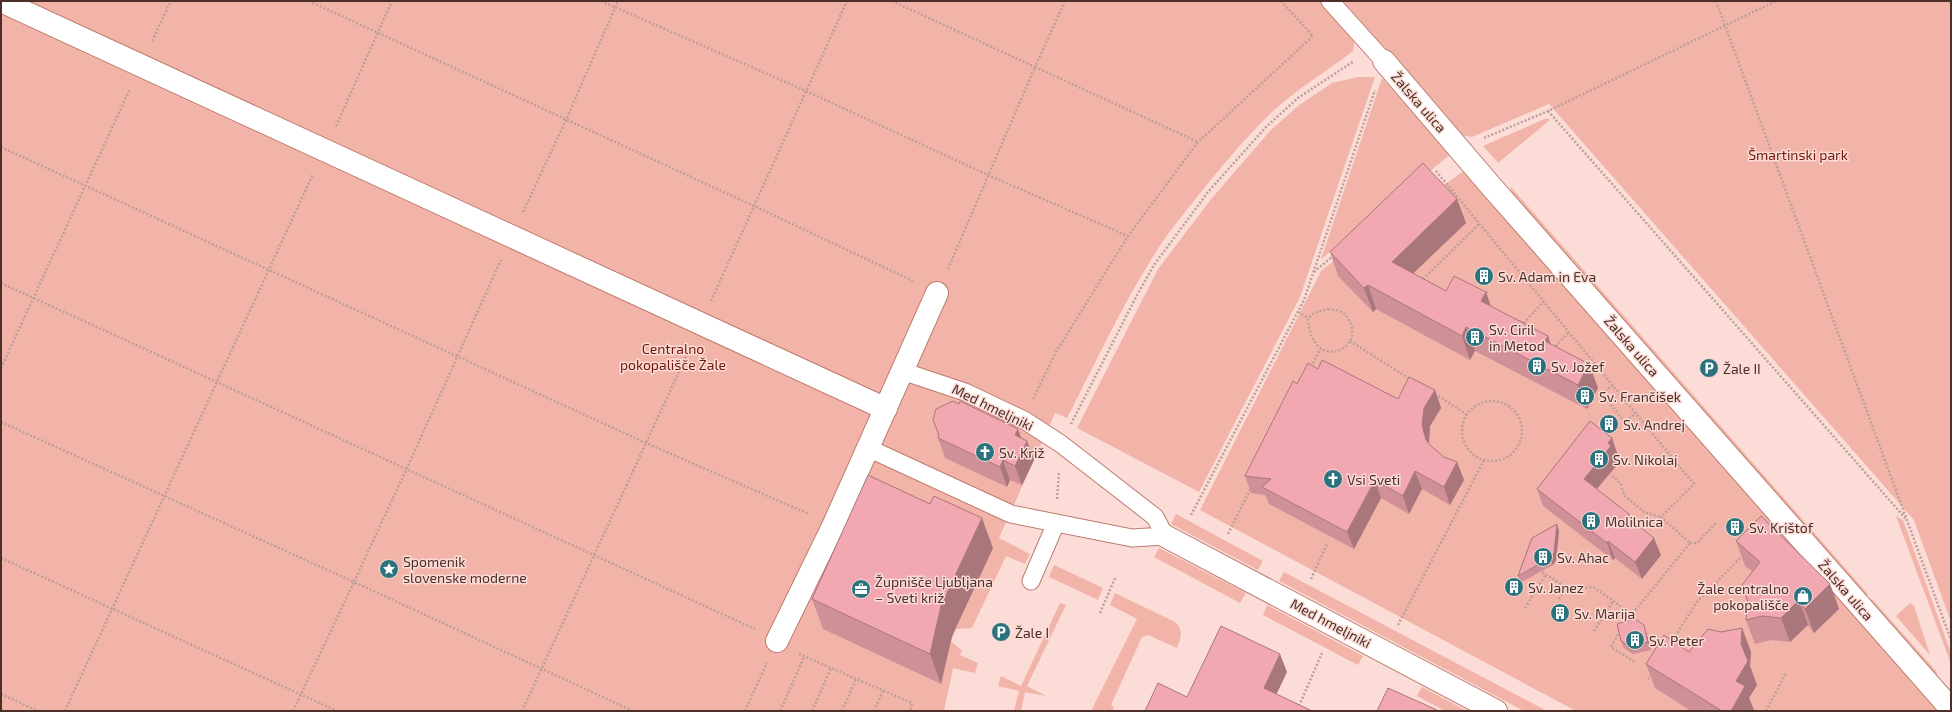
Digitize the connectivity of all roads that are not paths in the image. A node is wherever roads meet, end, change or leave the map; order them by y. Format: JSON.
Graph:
{"nodes":[{"id":1,"x":1,"y":1,"type":"edge"},
{"id":2,"x":1330,"y":1,"type":"edge"},
{"id":3,"x":1378,"y":55,"type":"joint"},
{"id":4,"x":937,"y":293,"type":"road end"},
{"id":5,"x":902,"y":371,"type":"junction"},
{"id":6,"x":886,"y":409,"type":"junction"},
{"id":7,"x":868,"y":448,"type":"junction"},
{"id":8,"x":1056,"y":523,"type":"junction"},
{"id":9,"x":1165,"y":536,"type":"junction"},
{"id":10,"x":1031,"y":581,"type":"dead end"},
{"id":11,"x":777,"y":641,"type":"road end"},
{"id":12,"x":1951,"y":708,"type":"edge"},
{"id":13,"x":1496,"y":711,"type":"edge"}],
"edges":[{"from":1,"to":6,"type":"street"},
{"from":2,"to":3,"type":"lane","name":"Žalska ulica"},
{"from":3,"to":12,"type":"street","name":"Žalska ulica"},
{"from":4,"to":5,"type":"street"},
{"from":5,"to":6,"type":"street"},
{"from":5,"to":9,"type":"lane","name":"Med hmeljniki"},
{"from":6,"to":7,"type":"street"},
{"from":7,"to":8,"type":"lane"},
{"from":7,"to":11,"type":"street"},
{"from":8,"to":9,"type":"lane"},
{"from":8,"to":10,"type":"lane"},
{"from":9,"to":13,"type":"street","name":"Med hmeljniki"}]}
